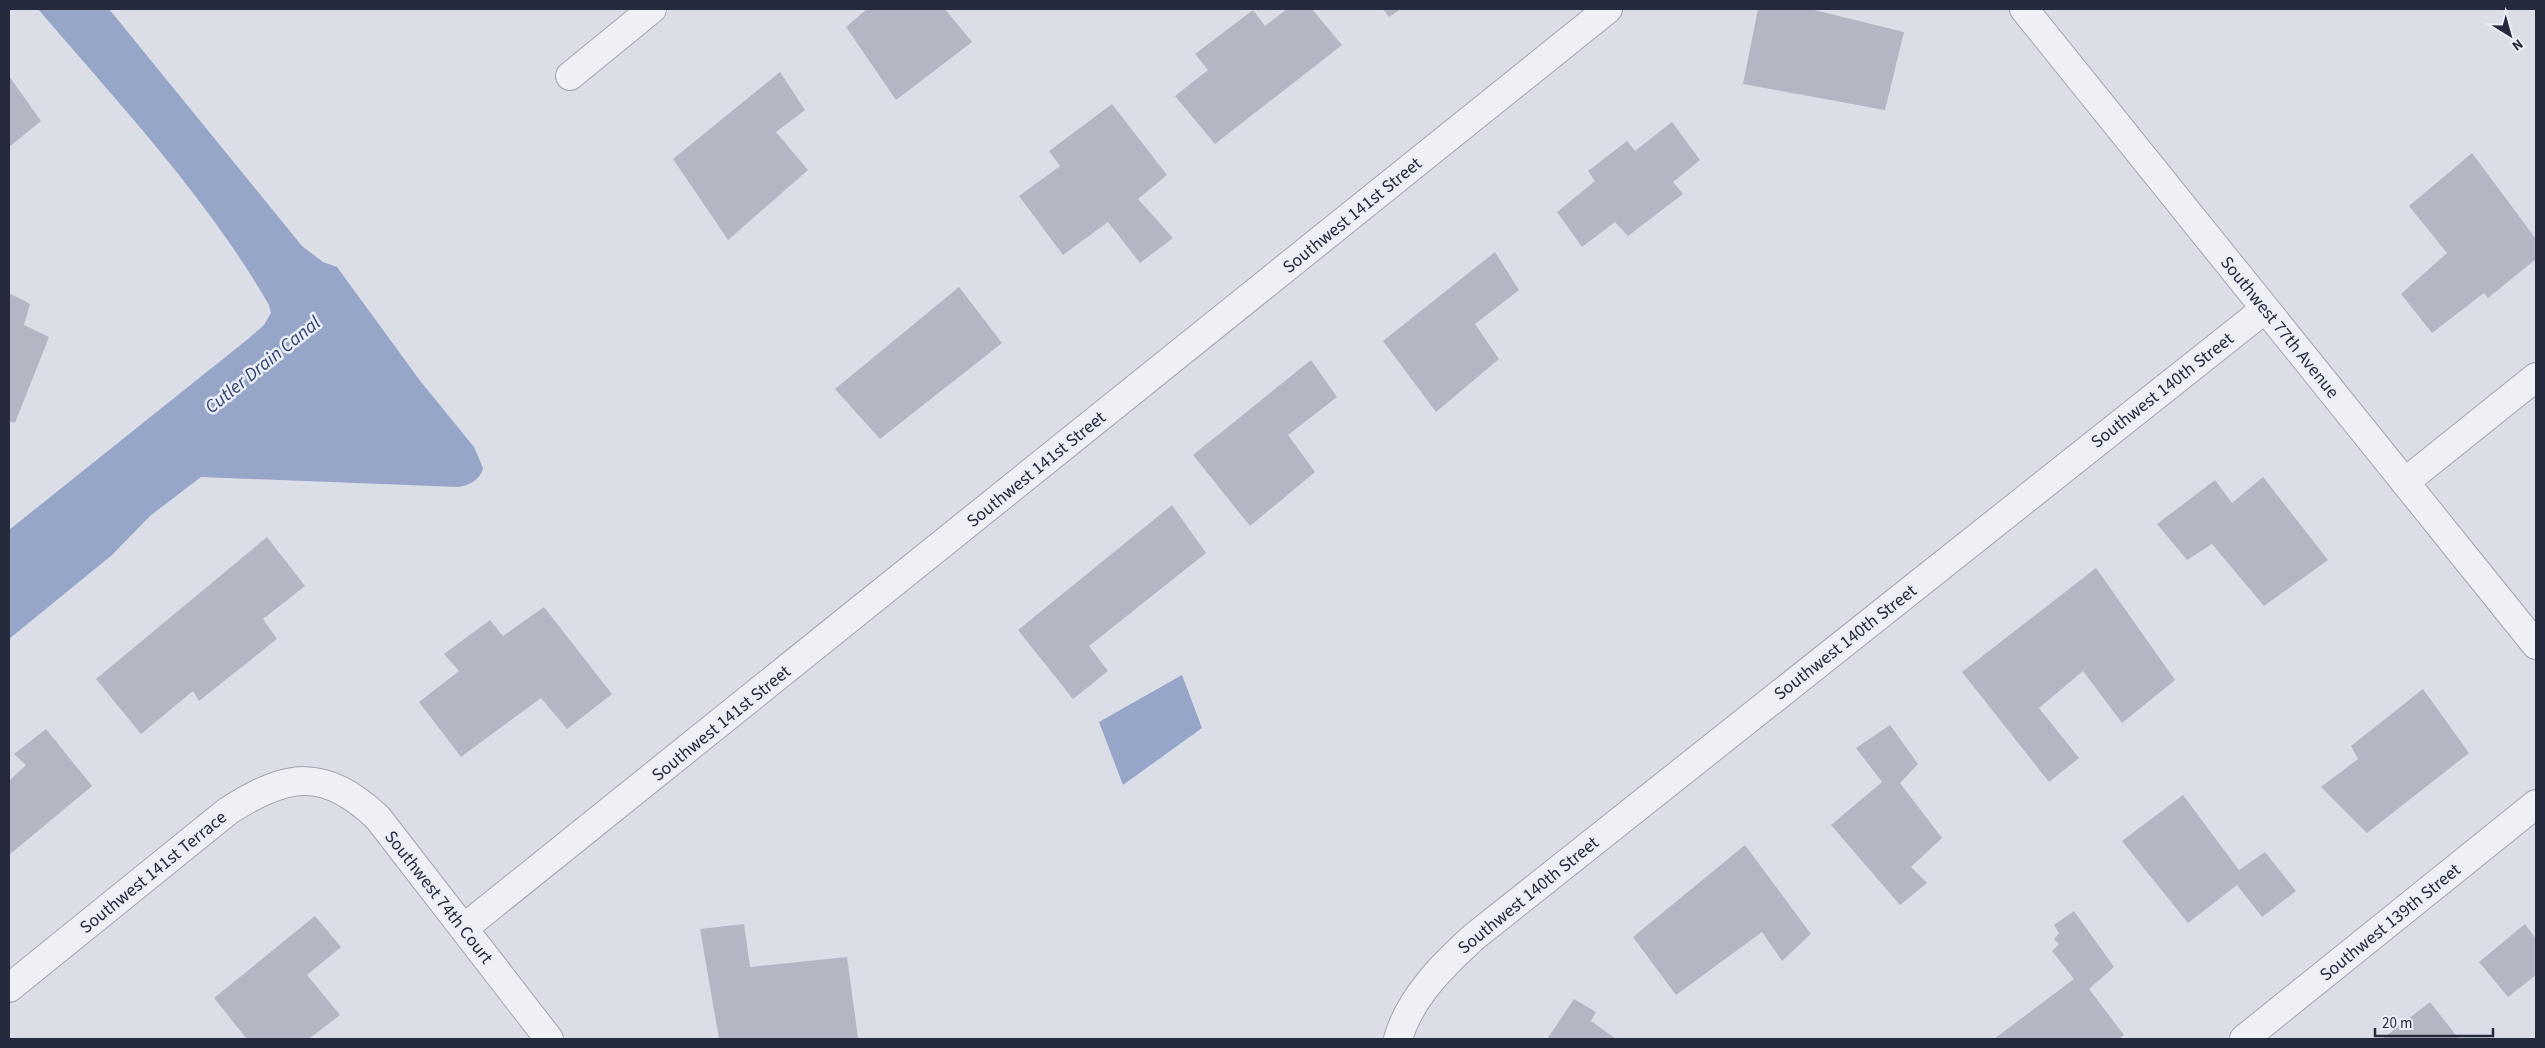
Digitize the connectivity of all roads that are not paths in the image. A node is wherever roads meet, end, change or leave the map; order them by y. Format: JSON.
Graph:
{"nodes":[{"id":1,"x":652,"y":9,"type":"edge"},
{"id":2,"x":1608,"y":9,"type":"edge"},
{"id":3,"x":2024,"y":9,"type":"edge"},
{"id":4,"x":570,"y":76,"type":"dead end"},
{"id":5,"x":2265,"y":309,"type":"junction"},
{"id":6,"x":2536,"y":378,"type":"edge"},
{"id":7,"x":2406,"y":482,"type":"junction"},
{"id":8,"x":2536,"y":645,"type":"edge"},
{"id":9,"x":310,"y":780,"type":"joint"},
{"id":10,"x":2536,"y":804,"type":"edge"},
{"id":11,"x":464,"y":928,"type":"junction"},
{"id":12,"x":9,"y":988,"type":"edge"},
{"id":13,"x":550,"y":1039,"type":"edge"},
{"id":14,"x":1398,"y":1039,"type":"edge"},
{"id":15,"x":2244,"y":1039,"type":"edge"}],
"edges":[{"from":1,"to":4,"type":"street"},
{"from":2,"to":11,"type":"street","name":"Southwest 141st Street"},
{"from":3,"to":5,"type":"street","name":"Southwest 77th Avenue"},
{"from":5,"to":7,"type":"street","name":"Southwest 77th Avenue"},
{"from":5,"to":14,"type":"street","name":"Southwest 140th Street"},
{"from":6,"to":7,"type":"street"},
{"from":7,"to":8,"type":"street","name":"Southwest 77th Avenue"},
{"from":9,"to":11,"type":"street","name":"Southwest 74th Court"},
{"from":9,"to":12,"type":"street","name":"Southwest 141st Terrace"},
{"from":10,"to":15,"type":"street","name":"Southwest 139th Street"},
{"from":11,"to":13,"type":"street","name":"Southwest 74th Court"}]}
